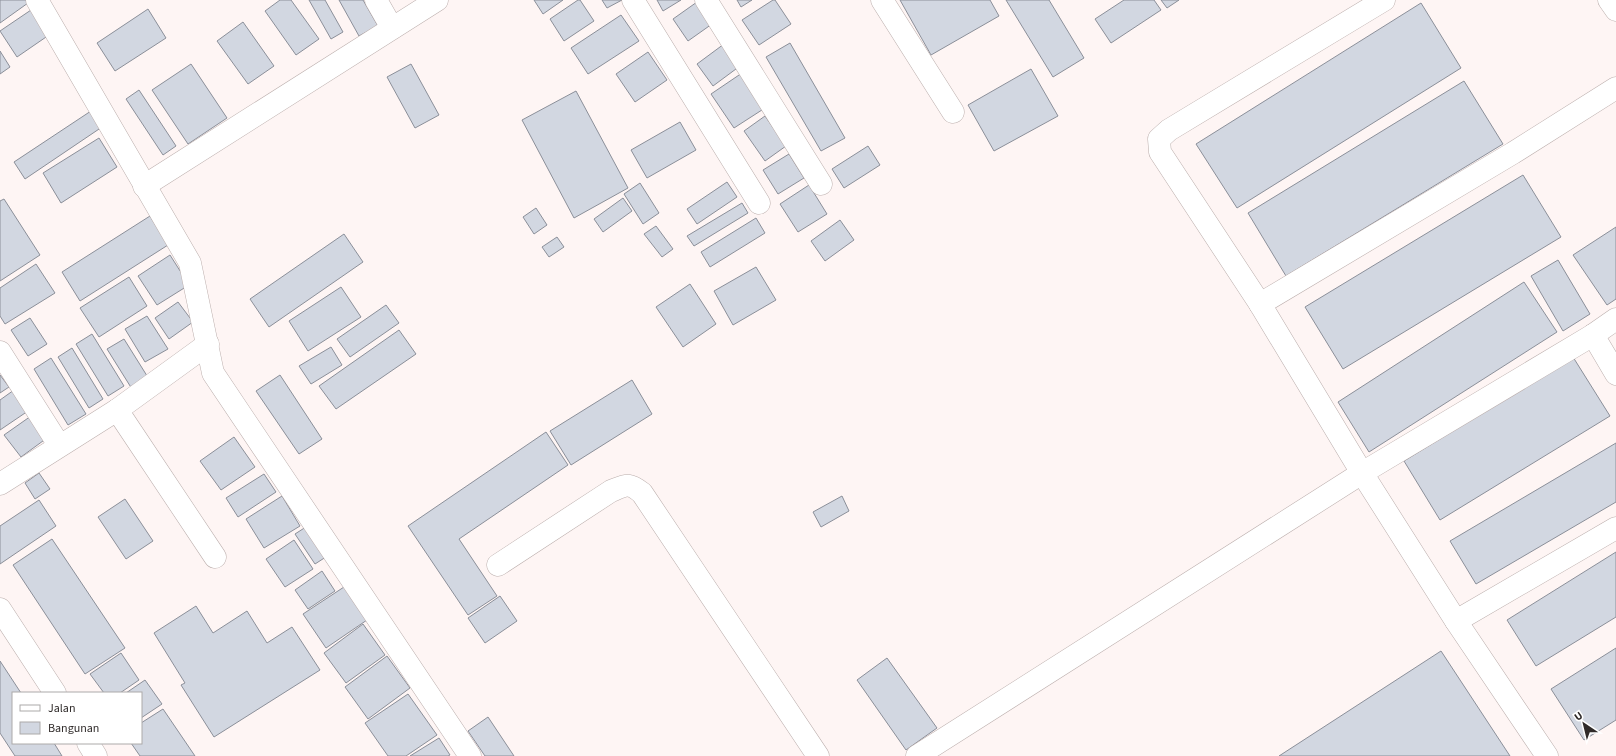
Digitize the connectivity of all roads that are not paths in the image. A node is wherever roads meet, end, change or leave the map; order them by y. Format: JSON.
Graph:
{"nodes":[{"id":1,"x":37,"y":0,"type":"edge"},
{"id":2,"x":376,"y":0,"type":"edge"},
{"id":3,"x":437,"y":0,"type":"edge"},
{"id":4,"x":633,"y":0,"type":"edge"},
{"id":5,"x":706,"y":0,"type":"edge"},
{"id":6,"x":882,"y":0,"type":"edge"},
{"id":7,"x":1384,"y":0,"type":"edge"},
{"id":8,"x":1609,"y":0,"type":"edge"},
{"id":9,"x":1616,"y":10,"type":"edge"},
{"id":10,"x":392,"y":28,"type":"junction"},
{"id":11,"x":1616,"y":88,"type":"edge"},
{"id":12,"x":953,"y":112,"type":"dead end"},
{"id":13,"x":821,"y":184,"type":"dead end"},
{"id":14,"x":144,"y":186,"type":"junction"},
{"id":15,"x":759,"y":203,"type":"dead end"},
{"id":16,"x":1260,"y":304,"type":"junction"},
{"id":17,"x":1616,"y":319,"type":"edge"},
{"id":18,"x":1593,"y":335,"type":"junction"},
{"id":19,"x":208,"y":344,"type":"junction"},
{"id":20,"x":0,"y":352,"type":"edge"},
{"id":21,"x":1616,"y":374,"type":"edge"},
{"id":22,"x":117,"y":410,"type":"junction"},
{"id":23,"x":59,"y":445,"type":"junction"},
{"id":24,"x":1362,"y":473,"type":"junction"},
{"id":25,"x":0,"y":484,"type":"edge"},
{"id":26,"x":1616,"y":528,"type":"edge"},
{"id":27,"x":215,"y":557,"type":"dead end"},
{"id":28,"x":498,"y":565,"type":"dead end"},
{"id":29,"x":0,"y":609,"type":"edge"},
{"id":30,"x":1456,"y":621,"type":"junction"},
{"id":31,"x":54,"y":692,"type":"edge"},
{"id":32,"x":89,"y":744,"type":"edge"},
{"id":33,"x":96,"y":756,"type":"edge"},
{"id":34,"x":470,"y":756,"type":"edge"},
{"id":35,"x":818,"y":756,"type":"edge"},
{"id":36,"x":917,"y":756,"type":"edge"},
{"id":37,"x":1547,"y":756,"type":"edge"}],
"edges":[{"from":1,"to":14,"type":"street"},
{"from":2,"to":10,"type":"street"},
{"from":3,"to":10,"type":"street"},
{"from":4,"to":15,"type":"street"},
{"from":5,"to":13,"type":"street"},
{"from":6,"to":12,"type":"street"},
{"from":7,"to":16,"type":"street"},
{"from":8,"to":9,"type":"street"},
{"from":10,"to":14,"type":"street"},
{"from":11,"to":16,"type":"street"},
{"from":14,"to":19,"type":"street"},
{"from":16,"to":24,"type":"street"},
{"from":17,"to":18,"type":"street"},
{"from":18,"to":21,"type":"street"},
{"from":18,"to":24,"type":"street"},
{"from":19,"to":22,"type":"street"},
{"from":19,"to":34,"type":"street"},
{"from":20,"to":23,"type":"street"},
{"from":22,"to":23,"type":"street"},
{"from":22,"to":27,"type":"street"},
{"from":23,"to":25,"type":"street"},
{"from":24,"to":30,"type":"street"},
{"from":24,"to":36,"type":"street"},
{"from":26,"to":30,"type":"street"},
{"from":28,"to":35,"type":"street"},
{"from":29,"to":31,"type":"street"},
{"from":30,"to":37,"type":"street"},
{"from":32,"to":33,"type":"street"}]}
